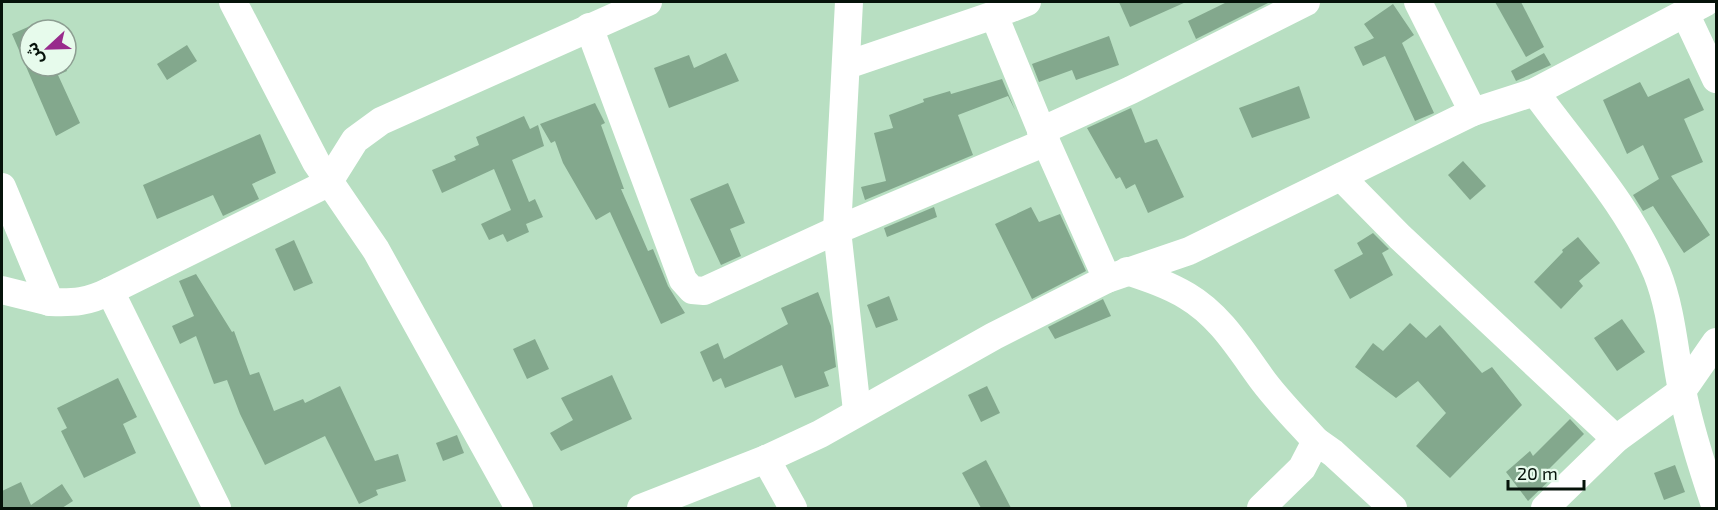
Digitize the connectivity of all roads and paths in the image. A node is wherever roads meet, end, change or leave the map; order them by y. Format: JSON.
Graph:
{"nodes":[{"id":1,"x":233,"y":2,"type":"edge"},
{"id":2,"x":648,"y":2,"type":"edge"},
{"id":3,"x":849,"y":2,"type":"edge"},
{"id":4,"x":1027,"y":2,"type":"edge"},
{"id":5,"x":1306,"y":2,"type":"edge"},
{"id":6,"x":1418,"y":2,"type":"edge"},
{"id":7,"x":1696,"y":5,"type":"edge"},
{"id":8,"x":994,"y":15,"type":"junction"},
{"id":9,"x":589,"y":27,"type":"junction"},
{"id":10,"x":847,"y":65,"type":"junction"},
{"id":11,"x":1716,"y":80,"type":"edge"},
{"id":12,"x":1534,"y":92,"type":"junction"},
{"id":13,"x":1473,"y":112,"type":"junction"},
{"id":14,"x":1043,"y":136,"type":"junction"},
{"id":15,"x":1341,"y":177,"type":"junction"},
{"id":16,"x":328,"y":183,"type":"junction"},
{"id":17,"x":2,"y":188,"type":"edge"},
{"id":18,"x":837,"y":230,"type":"junction"},
{"id":19,"x":1117,"y":275,"type":"junction"},
{"id":20,"x":2,"y":290,"type":"edge"},
{"id":21,"x":110,"y":291,"type":"junction"},
{"id":22,"x":50,"y":302,"type":"junction"},
{"id":23,"x":1716,"y":342,"type":"edge"},
{"id":24,"x":1682,"y":391,"type":"junction"},
{"id":25,"x":857,"y":411,"type":"junction"},
{"id":26,"x":1616,"y":439,"type":"junction"},
{"id":27,"x":1316,"y":441,"type":"junction"},
{"id":28,"x":766,"y":459,"type":"junction"},
{"id":29,"x":217,"y":508,"type":"edge"},
{"id":30,"x":519,"y":508,"type":"edge"},
{"id":31,"x":640,"y":508,"type":"edge"},
{"id":32,"x":793,"y":508,"type":"edge"},
{"id":33,"x":1261,"y":508,"type":"edge"},
{"id":34,"x":1393,"y":508,"type":"edge"},
{"id":35,"x":1545,"y":508,"type":"edge"},
{"id":36,"x":1716,"y":508,"type":"edge"}],
"edges":[{"from":1,"to":16,"type":"street"},
{"from":2,"to":9,"type":"street"},
{"from":3,"to":10,"type":"street"},
{"from":4,"to":8,"type":"street"},
{"from":5,"to":14,"type":"street"},
{"from":6,"to":13,"type":"street"},
{"from":7,"to":11,"type":"street"},
{"from":7,"to":12,"type":"street"},
{"from":8,"to":10,"type":"street"},
{"from":8,"to":14,"type":"street"},
{"from":9,"to":16,"type":"street"},
{"from":9,"to":18,"type":"street"},
{"from":10,"to":18,"type":"street"},
{"from":12,"to":13,"type":"street"},
{"from":12,"to":24,"type":"street"},
{"from":13,"to":15,"type":"street"},
{"from":14,"to":18,"type":"street"},
{"from":14,"to":19,"type":"street"},
{"from":15,"to":19,"type":"street"},
{"from":15,"to":26,"type":"street"},
{"from":16,"to":21,"type":"street"},
{"from":16,"to":30,"type":"street"},
{"from":17,"to":22,"type":"street"},
{"from":18,"to":25,"type":"street"},
{"from":19,"to":25,"type":"street"},
{"from":19,"to":27,"type":"street"},
{"from":20,"to":22,"type":"street"},
{"from":21,"to":22,"type":"street"},
{"from":21,"to":29,"type":"street"},
{"from":23,"to":24,"type":"street"},
{"from":24,"to":26,"type":"street"},
{"from":24,"to":36,"type":"street"},
{"from":25,"to":28,"type":"street"},
{"from":26,"to":35,"type":"street"},
{"from":27,"to":33,"type":"street"},
{"from":27,"to":34,"type":"street"},
{"from":28,"to":31,"type":"street"},
{"from":28,"to":32,"type":"street"}]}
